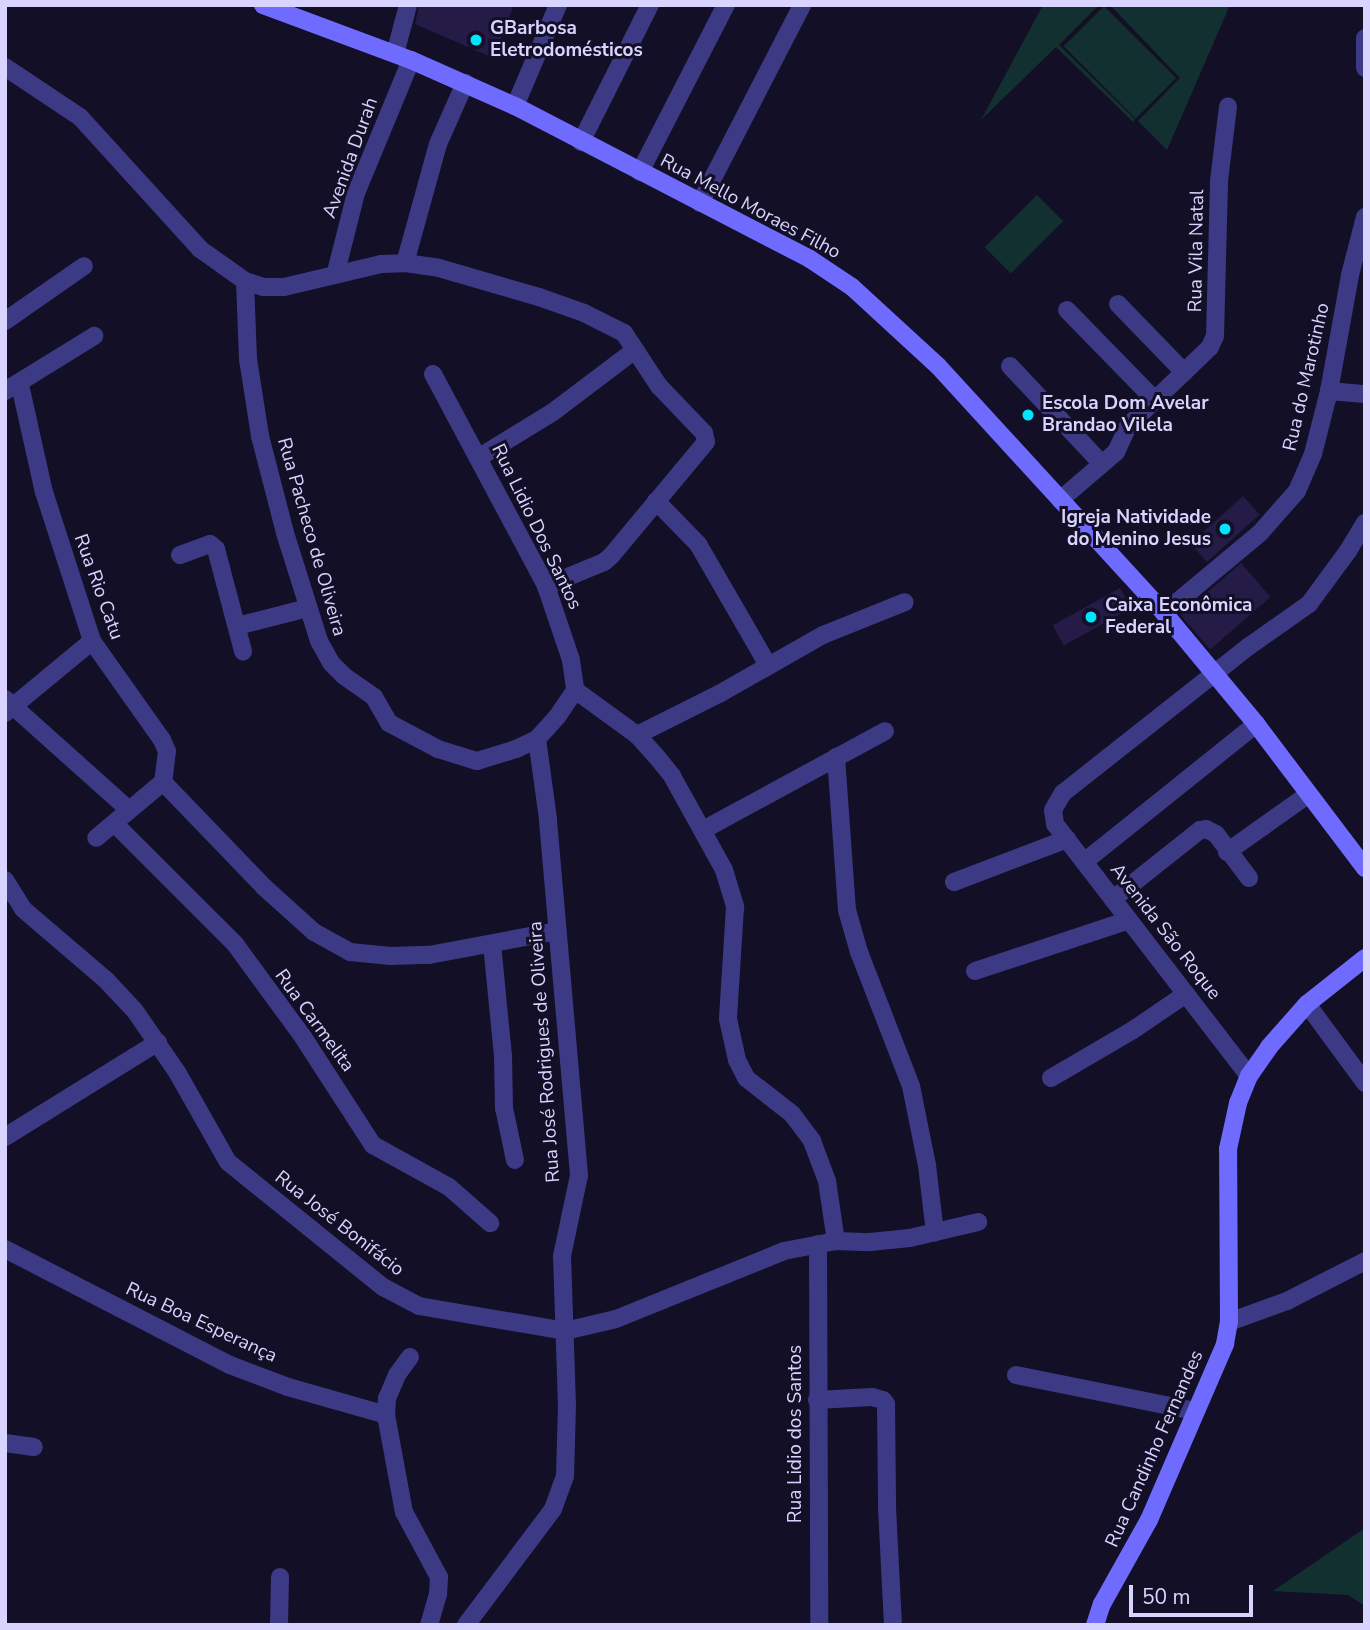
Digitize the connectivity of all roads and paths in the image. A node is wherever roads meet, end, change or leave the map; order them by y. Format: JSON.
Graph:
{"nodes":[{"id":1,"x":263,"y":5,"type":"edge"},
{"id":2,"x":408,"y":5,"type":"edge"},
{"id":3,"x":558,"y":5,"type":"edge"},
{"id":4,"x":650,"y":5,"type":"edge"},
{"id":5,"x":726,"y":5,"type":"edge"},
{"id":6,"x":802,"y":5,"type":"edge"},
{"id":7,"x":1365,"y":38,"type":"edge"},
{"id":8,"x":403,"y":57,"type":"junction"},
{"id":9,"x":5,"y":67,"type":"edge"},
{"id":10,"x":1365,"y":68,"type":"edge"},
{"id":11,"x":466,"y":83,"type":"junction"},
{"id":12,"x":515,"y":106,"type":"junction"},
{"id":13,"x":1228,"y":107,"type":"dead end"},
{"id":14,"x":581,"y":142,"type":"junction"},
{"id":15,"x":640,"y":172,"type":"junction"},
{"id":16,"x":700,"y":203,"type":"junction"},
{"id":17,"x":1365,"y":217,"type":"edge"},
{"id":18,"x":405,"y":263,"type":"junction"},
{"id":19,"x":84,"y":266,"type":"dead end"},
{"id":20,"x":336,"y":272,"type":"junction"},
{"id":21,"x":246,"y":281,"type":"junction"},
{"id":22,"x":1118,"y":304,"type":"dead end"},
{"id":23,"x":1067,"y":310,"type":"dead end"},
{"id":24,"x":5,"y":321,"type":"edge"},
{"id":25,"x":94,"y":336,"type":"dead end"},
{"id":26,"x":635,"y":350,"type":"junction"},
{"id":27,"x":1010,"y":366,"type":"dead end"},
{"id":28,"x":1184,"y":372,"type":"junction"},
{"id":29,"x":433,"y":374,"type":"dead end"},
{"id":30,"x":13,"y":388,"type":"edge"},
{"id":31,"x":1329,"y":391,"type":"junction"},
{"id":32,"x":1365,"y":394,"type":"edge"},
{"id":33,"x":1154,"y":399,"type":"junction"},
{"id":34,"x":478,"y":458,"type":"junction"},
{"id":35,"x":1102,"y":464,"type":"junction"},
{"id":36,"x":1060,"y":499,"type":"junction"},
{"id":37,"x":656,"y":501,"type":"junction"},
{"id":38,"x":1365,"y":523,"type":"edge"},
{"id":39,"x":180,"y":555,"type":"dead end"},
{"id":40,"x":546,"y":586,"type":"junction"},
{"id":41,"x":905,"y":602,"type":"dead end"},
{"id":42,"x":309,"y":608,"type":"junction"},
{"id":43,"x":1164,"y":613,"type":"junction"},
{"id":44,"x":237,"y":626,"type":"junction"},
{"id":45,"x":92,"y":641,"type":"junction"},
{"id":46,"x":243,"y":651,"type":"dead end"},
{"id":47,"x":768,"y":665,"type":"junction"},
{"id":48,"x":1216,"y":674,"type":"junction"},
{"id":49,"x":575,"y":690,"type":"junction"},
{"id":50,"x":8,"y":706,"type":"edge"},
{"id":51,"x":1256,"y":724,"type":"junction"},
{"id":52,"x":885,"y":731,"type":"dead end"},
{"id":53,"x":636,"y":735,"type":"junction"},
{"id":54,"x":537,"y":739,"type":"junction"},
{"id":55,"x":836,"y":757,"type":"junction"},
{"id":56,"x":163,"y":782,"type":"junction"},
{"id":57,"x":1310,"y":794,"type":"junction"},
{"id":58,"x":129,"y":810,"type":"junction"},
{"id":59,"x":115,"y":824,"type":"junction"},
{"id":60,"x":703,"y":830,"type":"junction"},
{"id":61,"x":96,"y":838,"type":"dead end"},
{"id":62,"x":1067,"y":839,"type":"junction"},
{"id":63,"x":1227,"y":852,"type":"junction"},
{"id":64,"x":1084,"y":862,"type":"junction"},
{"id":65,"x":1365,"y":868,"type":"edge"},
{"id":66,"x":1249,"y":878,"type":"dead end"},
{"id":67,"x":5,"y":880,"type":"edge"},
{"id":68,"x":954,"y":882,"type":"dead end"},
{"id":69,"x":1113,"y":899,"type":"junction"},
{"id":70,"x":1129,"y":920,"type":"junction"},
{"id":71,"x":556,"y":931,"type":"junction"},
{"id":72,"x":492,"y":944,"type":"junction"},
{"id":73,"x":1365,"y":958,"type":"edge"},
{"id":74,"x":975,"y":971,"type":"dead end"},
{"id":75,"x":1186,"y":994,"type":"junction"},
{"id":76,"x":1307,"y":1004,"type":"junction"},
{"id":77,"x":158,"y":1042,"type":"junction"},
{"id":78,"x":1249,"y":1076,"type":"junction"},
{"id":79,"x":1051,"y":1078,"type":"dead end"},
{"id":80,"x":1365,"y":1083,"type":"edge"},
{"id":81,"x":5,"y":1137,"type":"edge"},
{"id":82,"x":515,"y":1160,"type":"dead end"},
{"id":83,"x":978,"y":1222,"type":"dead end"},
{"id":84,"x":490,"y":1223,"type":"dead end"},
{"id":85,"x":935,"y":1233,"type":"junction"},
{"id":86,"x":836,"y":1241,"type":"junction"},
{"id":87,"x":818,"y":1244,"type":"junction"},
{"id":88,"x":5,"y":1250,"type":"edge"},
{"id":89,"x":1365,"y":1261,"type":"edge"},
{"id":90,"x":1228,"y":1322,"type":"junction"},
{"id":91,"x":565,"y":1331,"type":"junction"},
{"id":92,"x":410,"y":1357,"type":"dead end"},
{"id":93,"x":1016,"y":1376,"type":"dead end"},
{"id":94,"x":817,"y":1400,"type":"junction"},
{"id":95,"x":1195,"y":1411,"type":"junction"},
{"id":96,"x":386,"y":1415,"type":"junction"},
{"id":97,"x":5,"y":1443,"type":"edge"},
{"id":98,"x":34,"y":1447,"type":"dead end"},
{"id":99,"x":279,"y":1577,"type":"dead end"},
{"id":100,"x":279,"y":1625,"type":"edge"},
{"id":101,"x":429,"y":1625,"type":"edge"},
{"id":102,"x":466,"y":1625,"type":"edge"},
{"id":103,"x":819,"y":1625,"type":"edge"},
{"id":104,"x":893,"y":1625,"type":"edge"},
{"id":105,"x":1096,"y":1625,"type":"edge"}],
"edges":[{"from":1,"to":8,"type":"main road","name":"Rua Mello Moraes Filho"},
{"from":2,"to":8,"type":"street","name":"Avenida Durah"},
{"from":3,"to":12,"type":"street"},
{"from":4,"to":14,"type":"street"},
{"from":5,"to":15,"type":"street"},
{"from":6,"to":16,"type":"street"},
{"from":7,"to":10,"type":"street"},
{"from":8,"to":11,"type":"main road","name":"Rua Mello Moraes Filho"},
{"from":8,"to":20,"type":"street","name":"Avenida Durah"},
{"from":9,"to":21,"type":"street"},
{"from":11,"to":12,"type":"main road","name":"Rua Mello Moraes Filho"},
{"from":11,"to":18,"type":"street"},
{"from":12,"to":14,"type":"main road","name":"Rua Mello Moraes Filho"},
{"from":13,"to":28,"type":"street","name":"Rua Vila Natal"},
{"from":14,"to":15,"type":"main road","name":"Rua Mello Moraes Filho"},
{"from":15,"to":16,"type":"main road","name":"Rua Mello Moraes Filho"},
{"from":16,"to":36,"type":"main road","name":"Rua Mello Moraes Filho"},
{"from":17,"to":31,"type":"street","name":"Rua do Marotinho"},
{"from":18,"to":20,"type":"street"},
{"from":18,"to":26,"type":"street"},
{"from":19,"to":24,"type":"street"},
{"from":20,"to":21,"type":"street"},
{"from":21,"to":42,"type":"street","name":"Rua Pacheco de Oliveira"},
{"from":22,"to":28,"type":"street"},
{"from":23,"to":33,"type":"street"},
{"from":25,"to":30,"type":"street"},
{"from":26,"to":34,"type":"street"},
{"from":26,"to":37,"type":"street"},
{"from":27,"to":35,"type":"street"},
{"from":28,"to":33,"type":"street","name":"Rua Vila Natal"},
{"from":29,"to":34,"type":"street","name":"Rua Lidio Dos Santos"},
{"from":30,"to":45,"type":"street","name":"Rua Rio Catu"},
{"from":31,"to":32,"type":"street"},
{"from":31,"to":43,"type":"street","name":"Rua do Marotinho"},
{"from":33,"to":35,"type":"street","name":"Rua Vila Natal"},
{"from":34,"to":40,"type":"street","name":"Rua Lidio Dos Santos"},
{"from":35,"to":36,"type":"street","name":"Rua Vila Natal"},
{"from":36,"to":43,"type":"main road","name":"Rua Mello Moraes Filho"},
{"from":37,"to":40,"type":"street"},
{"from":37,"to":47,"type":"street"},
{"from":38,"to":48,"type":"street"},
{"from":39,"to":44,"type":"street"},
{"from":40,"to":49,"type":"street","name":"Rua Lidio Dos Santos"},
{"from":41,"to":47,"type":"street"},
{"from":42,"to":44,"type":"street"},
{"from":42,"to":54,"type":"street","name":"Rua Pacheco de Oliveira"},
{"from":43,"to":48,"type":"main road","name":"Rua Mello Moraes Filho"},
{"from":44,"to":46,"type":"street"},
{"from":45,"to":50,"type":"street"},
{"from":45,"to":56,"type":"street","name":"Rua Rio Catu"},
{"from":47,"to":53,"type":"street"},
{"from":48,"to":51,"type":"main road","name":"Rua Mello Moraes Filho"},
{"from":48,"to":62,"type":"street","name":"Avenida São Roque"},
{"from":49,"to":53,"type":"street"},
{"from":49,"to":54,"type":"street","name":"Rua Pacheco de Oliveira"},
{"from":50,"to":58,"type":"street"},
{"from":51,"to":57,"type":"main road","name":"Rua Mello Moraes Filho"},
{"from":51,"to":64,"type":"street"},
{"from":52,"to":55,"type":"street"},
{"from":53,"to":60,"type":"street"},
{"from":54,"to":71,"type":"street","name":"Rua José Rodrigues de Oliveira"},
{"from":55,"to":60,"type":"street"},
{"from":55,"to":85,"type":"street"},
{"from":56,"to":58,"type":"street"},
{"from":56,"to":72,"type":"street"},
{"from":57,"to":63,"type":"street"},
{"from":57,"to":65,"type":"main road","name":"Rua Mello Moraes Filho"},
{"from":58,"to":59,"type":"street"},
{"from":59,"to":61,"type":"street"},
{"from":59,"to":84,"type":"street","name":"Rua Carmelita"},
{"from":60,"to":86,"type":"street"},
{"from":62,"to":64,"type":"street","name":"Avenida São Roque"},
{"from":62,"to":68,"type":"street"},
{"from":63,"to":66,"type":"street"},
{"from":63,"to":69,"type":"street"},
{"from":64,"to":69,"type":"street","name":"Avenida São Roque"},
{"from":67,"to":77,"type":"street","name":"Rua José Bonifácio"},
{"from":69,"to":70,"type":"street","name":"Avenida São Roque"},
{"from":70,"to":74,"type":"street"},
{"from":70,"to":75,"type":"street","name":"Avenida São Roque"},
{"from":71,"to":72,"type":"street"},
{"from":71,"to":91,"type":"street","name":"Rua José Rodrigues de Oliveira"},
{"from":72,"to":82,"type":"street"},
{"from":73,"to":76,"type":"main road","name":"Rua Candinho Fernandes"},
{"from":75,"to":78,"type":"street","name":"Avenida São Roque"},
{"from":75,"to":79,"type":"street"},
{"from":76,"to":78,"type":"main road","name":"Rua Candinho Fernandes"},
{"from":76,"to":80,"type":"street"},
{"from":77,"to":81,"type":"street"},
{"from":77,"to":91,"type":"street","name":"Rua José Bonifácio"},
{"from":78,"to":90,"type":"main road","name":"Rua Candinho Fernandes"},
{"from":83,"to":85,"type":"street"},
{"from":85,"to":86,"type":"street"},
{"from":86,"to":87,"type":"street"},
{"from":87,"to":91,"type":"street","name":"Rua José Bonifácio"},
{"from":87,"to":94,"type":"street","name":"Rua Lidio dos Santos"},
{"from":88,"to":96,"type":"street","name":"Rua Boa Esperança"},
{"from":89,"to":90,"type":"street"},
{"from":90,"to":95,"type":"main road","name":"Rua Candinho Fernandes"},
{"from":91,"to":102,"type":"street","name":"Rua José Rodrigues de Oliveira"},
{"from":92,"to":96,"type":"street"},
{"from":93,"to":95,"type":"street"},
{"from":94,"to":103,"type":"street","name":"Rua Lidio dos Santos"},
{"from":94,"to":104,"type":"street"},
{"from":95,"to":105,"type":"main road","name":"Rua Candinho Fernandes"},
{"from":96,"to":101,"type":"street"},
{"from":97,"to":98,"type":"street"},
{"from":99,"to":100,"type":"street"}]}
